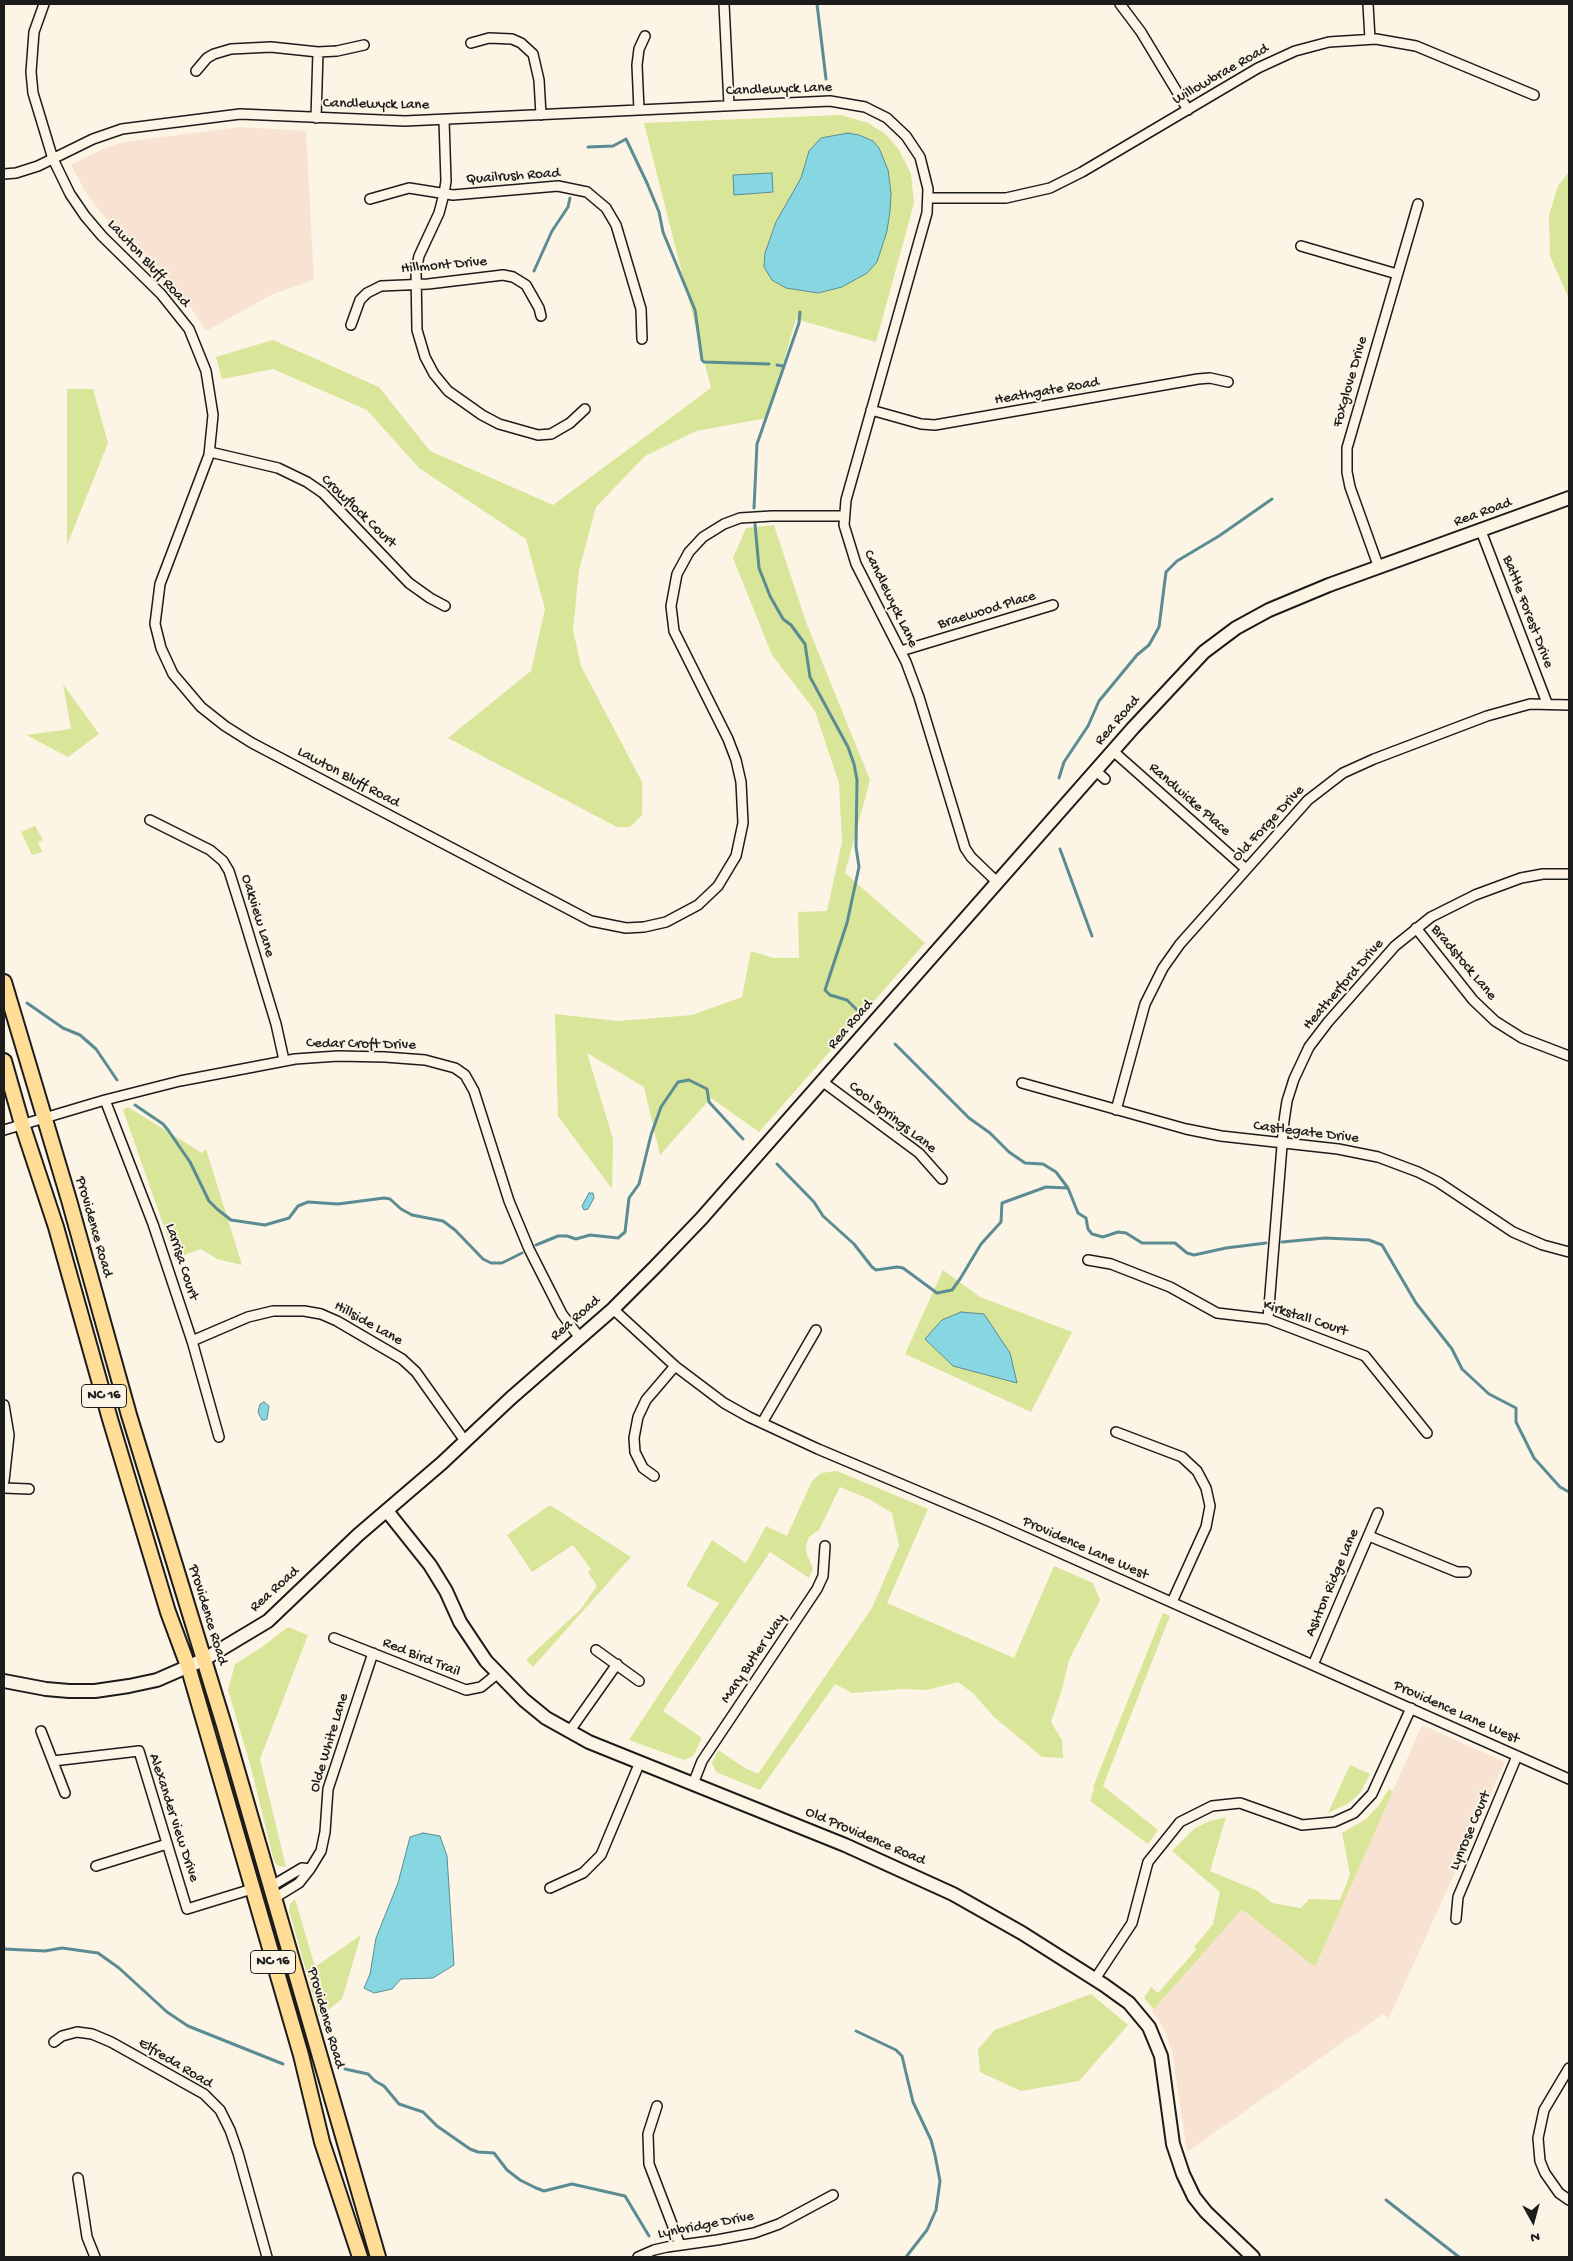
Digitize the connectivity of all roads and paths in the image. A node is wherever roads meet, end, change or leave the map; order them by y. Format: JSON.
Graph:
{"nodes":[{"id":1,"x":44,"y":4,"type":"edge"},
{"id":2,"x":724,"y":4,"type":"edge"},
{"id":3,"x":1120,"y":4,"type":"edge"},
{"id":4,"x":1368,"y":4,"type":"edge"},
{"id":5,"x":644,"y":36,"type":"dead end"},
{"id":6,"x":1370,"y":39,"type":"junction"},
{"id":7,"x":471,"y":43,"type":"dead end"},
{"id":8,"x":364,"y":45,"type":"dead end"},
{"id":9,"x":318,"y":52,"type":"junction"},
{"id":10,"x":196,"y":71,"type":"dead end"},
{"id":11,"x":1534,"y":95,"type":"dead end"},
{"id":12,"x":729,"y":105,"type":"junction"},
{"id":13,"x":639,"y":110,"type":"junction"},
{"id":14,"x":1188,"y":110,"type":"junction"},
{"id":15,"x":541,"y":115,"type":"junction"},
{"id":16,"x":316,"y":118,"type":"junction"},
{"id":17,"x":444,"y":120,"type":"junction"},
{"id":18,"x":53,"y":159,"type":"junction"},
{"id":19,"x":4,"y":174,"type":"edge"},
{"id":20,"x":444,"y":194,"type":"junction"},
{"id":21,"x":929,"y":198,"type":"junction"},
{"id":22,"x":370,"y":199,"type":"dead end"},
{"id":23,"x":1418,"y":204,"type":"dead end"},
{"id":24,"x":1301,"y":246,"type":"dead end"},
{"id":25,"x":1397,"y":274,"type":"junction"},
{"id":26,"x":416,"y":284,"type":"junction"},
{"id":27,"x":541,"y":316,"type":"dead end"},
{"id":28,"x":351,"y":325,"type":"dead end"},
{"id":29,"x":642,"y":339,"type":"dead end"},
{"id":30,"x":1228,"y":382,"type":"dead end"},
{"id":31,"x":585,"y":409,"type":"dead end"},
{"id":32,"x":871,"y":410,"type":"junction"},
{"id":33,"x":210,"y":452,"type":"junction"},
{"id":34,"x":1569,"y":498,"type":"edge"},
{"id":35,"x":844,"y":516,"type":"junction"},
{"id":36,"x":1481,"y":531,"type":"junction"},
{"id":37,"x":1379,"y":568,"type":"junction"},
{"id":38,"x":1053,"y":605,"type":"dead end"},
{"id":39,"x":445,"y":606,"type":"dead end"},
{"id":40,"x":901,"y":651,"type":"junction"},
{"id":41,"x":1547,"y":703,"type":"junction"},
{"id":42,"x":1569,"y":705,"type":"edge"},
{"id":43,"x":1113,"y":751,"type":"junction"},
{"id":44,"x":150,"y":820,"type":"dead end"},
{"id":45,"x":1246,"y":869,"type":"junction"},
{"id":46,"x":1569,"y":874,"type":"edge"},
{"id":47,"x":998,"y":883,"type":"junction"},
{"id":48,"x":1416,"y":928,"type":"junction"},
{"id":49,"x":4,"y":982,"type":"edge"},
{"id":50,"x":1569,"y":1056,"type":"edge"},
{"id":51,"x":284,"y":1060,"type":"junction"},
{"id":52,"x":4,"y":1061,"type":"edge"},
{"id":53,"x":823,"y":1082,"type":"junction"},
{"id":54,"x":1022,"y":1083,"type":"dead end"},
{"id":55,"x":105,"y":1100,"type":"junction"},
{"id":56,"x":1116,"y":1110,"type":"junction"},
{"id":57,"x":44,"y":1117,"type":"junction"},
{"id":58,"x":22,"y":1124,"type":"junction"},
{"id":59,"x":4,"y":1130,"type":"edge"},
{"id":60,"x":1283,"y":1144,"type":"junction"},
{"id":61,"x":942,"y":1179,"type":"dead end"},
{"id":62,"x":1569,"y":1252,"type":"edge"},
{"id":63,"x":1088,"y":1260,"type":"dead end"},
{"id":64,"x":613,"y":1309,"type":"junction"},
{"id":65,"x":1268,"y":1319,"type":"junction"},
{"id":66,"x":816,"y":1330,"type":"dead end"},
{"id":67,"x":580,"y":1338,"type":"junction"},
{"id":68,"x":192,"y":1341,"type":"junction"},
{"id":69,"x":674,"y":1366,"type":"junction"},
{"id":70,"x":4,"y":1405,"type":"edge"},
{"id":71,"x":762,"y":1423,"type":"junction"},
{"id":72,"x":1116,"y":1432,"type":"dead end"},
{"id":73,"x":1427,"y":1433,"type":"dead end"},
{"id":74,"x":219,"y":1437,"type":"dead end"},
{"id":75,"x":465,"y":1441,"type":"junction"},
{"id":76,"x":654,"y":1476,"type":"dead end"},
{"id":77,"x":4,"y":1481,"type":"edge"},
{"id":78,"x":4,"y":1488,"type":"edge"},
{"id":79,"x":29,"y":1489,"type":"dead end"},
{"id":80,"x":387,"y":1511,"type":"junction"},
{"id":81,"x":1378,"y":1513,"type":"dead end"},
{"id":82,"x":1369,"y":1536,"type":"junction"},
{"id":83,"x":825,"y":1546,"type":"dead end"},
{"id":84,"x":1466,"y":1572,"type":"dead end"},
{"id":85,"x":1172,"y":1602,"type":"junction"},
{"id":86,"x":334,"y":1638,"type":"dead end"},
{"id":87,"x":596,"y":1650,"type":"dead end"},
{"id":88,"x":373,"y":1654,"type":"junction"},
{"id":89,"x":203,"y":1660,"type":"junction"},
{"id":90,"x":617,"y":1664,"type":"junction"},
{"id":91,"x":1313,"y":1665,"type":"junction"},
{"id":92,"x":188,"y":1666,"type":"junction"},
{"id":93,"x":497,"y":1674,"type":"junction"},
{"id":94,"x":4,"y":1681,"type":"edge"},
{"id":95,"x":639,"y":1681,"type":"dead end"},
{"id":96,"x":1411,"y":1708,"type":"junction"},
{"id":97,"x":41,"y":1731,"type":"dead end"},
{"id":98,"x":569,"y":1732,"type":"junction"},
{"id":99,"x":1517,"y":1756,"type":"junction"},
{"id":100,"x":53,"y":1761,"type":"junction"},
{"id":101,"x":640,"y":1762,"type":"junction"},
{"id":102,"x":1569,"y":1779,"type":"edge"},
{"id":103,"x":693,"y":1784,"type":"junction"},
{"id":104,"x":65,"y":1793,"type":"dead end"},
{"id":105,"x":167,"y":1844,"type":"junction"},
{"id":106,"x":96,"y":1866,"type":"dead end"},
{"id":107,"x":310,"y":1869,"type":"junction"},
{"id":108,"x":550,"y":1888,"type":"dead end"},
{"id":109,"x":252,"y":1889,"type":"junction"},
{"id":110,"x":272,"y":1893,"type":"junction"},
{"id":111,"x":1456,"y":1919,"type":"dead end"},
{"id":112,"x":1095,"y":1978,"type":"junction"},
{"id":113,"x":54,"y":2042,"type":"dead end"},
{"id":114,"x":1569,"y":2068,"type":"edge"},
{"id":115,"x":657,"y":2106,"type":"dead end"},
{"id":116,"x":78,"y":2178,"type":"dead end"},
{"id":117,"x":833,"y":2195,"type":"dead end"},
{"id":118,"x":1569,"y":2200,"type":"edge"},
{"id":119,"x":680,"y":2245,"type":"junction"},
{"id":120,"x":96,"y":2257,"type":"edge"},
{"id":121,"x":268,"y":2257,"type":"edge"},
{"id":122,"x":360,"y":2257,"type":"edge"},
{"id":123,"x":378,"y":2257,"type":"edge"},
{"id":124,"x":638,"y":2257,"type":"edge"},
{"id":125,"x":1254,"y":2257,"type":"edge"}],
"edges":[{"from":1,"to":18,"type":"street","name":"Lawton Bluff Road"},
{"from":2,"to":12,"type":"street"},
{"from":3,"to":14,"type":"street"},
{"from":4,"to":6,"type":"street"},
{"from":5,"to":13,"type":"street"},
{"from":6,"to":11,"type":"street","name":"Willowbrae Road"},
{"from":6,"to":14,"type":"street","name":"Willowbrae Road"},
{"from":7,"to":15,"type":"street"},
{"from":8,"to":9,"type":"street"},
{"from":9,"to":10,"type":"street"},
{"from":9,"to":16,"type":"street"},
{"from":12,"to":13,"type":"street","name":"Candlewyck Lane"},
{"from":12,"to":21,"type":"street","name":"Candlewyck Lane"},
{"from":13,"to":15,"type":"street","name":"Candlewyck Lane"},
{"from":14,"to":21,"type":"street","name":"Willowbrae Road"},
{"from":15,"to":17,"type":"street","name":"Candlewyck Lane"},
{"from":16,"to":17,"type":"street","name":"Candlewyck Lane"},
{"from":16,"to":18,"type":"street","name":"Candlewyck Lane"},
{"from":17,"to":20,"type":"street"},
{"from":18,"to":19,"type":"street","name":"Candlewyck Lane"},
{"from":18,"to":33,"type":"street","name":"Lawton Bluff Road"},
{"from":20,"to":22,"type":"street","name":"Quailrush Road"},
{"from":20,"to":26,"type":"street"},
{"from":20,"to":29,"type":"street","name":"Quailrush Road"},
{"from":21,"to":32,"type":"street","name":"Candlewyck Lane"},
{"from":23,"to":25,"type":"street","name":"Foxglove Drive"},
{"from":24,"to":25,"type":"street"},
{"from":25,"to":37,"type":"street","name":"Foxglove Drive"},
{"from":26,"to":27,"type":"street","name":"Hillmont Drive"},
{"from":26,"to":28,"type":"street","name":"Hillmont Drive"},
{"from":26,"to":31,"type":"street"},
{"from":30,"to":32,"type":"street","name":"Heathgate Road"},
{"from":32,"to":35,"type":"street","name":"Candlewyck Lane"},
{"from":33,"to":35,"type":"street","name":"Lawton Bluff Road"},
{"from":33,"to":39,"type":"street","name":"Crowflock Court"},
{"from":34,"to":36,"type":"main road","name":"Rea Road"},
{"from":35,"to":40,"type":"street","name":"Candlewyck Lane"},
{"from":36,"to":37,"type":"main road","name":"Rea Road"},
{"from":36,"to":41,"type":"street","name":"Battle Forest Drive"},
{"from":37,"to":43,"type":"main road","name":"Rea Road"},
{"from":38,"to":40,"type":"street","name":"Braewood Place"},
{"from":40,"to":47,"type":"street","name":"Candlewyck Lane"},
{"from":41,"to":42,"type":"street","name":"Old Forge Drive"},
{"from":41,"to":45,"type":"street","name":"Old Forge Drive"},
{"from":43,"to":45,"type":"street","name":"Randwicke Place"},
{"from":43,"to":47,"type":"main road","name":"Rea Road"},
{"from":44,"to":51,"type":"street","name":"Oakview Lane"},
{"from":45,"to":56,"type":"street","name":"Old Forge Drive"},
{"from":46,"to":48,"type":"street","name":"Heatherford Drive"},
{"from":47,"to":53,"type":"main road","name":"Rea Road"},
{"from":48,"to":50,"type":"street","name":"Bradstock Lane"},
{"from":48,"to":60,"type":"street","name":"Heatherford Drive"},
{"from":49,"to":57,"type":"main road","name":"Providence Road","number":"NC 16"},
{"from":51,"to":55,"type":"street","name":"Cedar Croft Drive"},
{"from":51,"to":67,"type":"street","name":"Cedar Croft Drive"},
{"from":52,"to":58,"type":"main road","number":"NC 16"},
{"from":53,"to":61,"type":"street","name":"Cool Springs Lane"},
{"from":53,"to":64,"type":"main road","name":"Rea Road"},
{"from":54,"to":56,"type":"street","name":"Castlegate Drive"},
{"from":55,"to":57,"type":"street","name":"Cedar Croft Drive"},
{"from":55,"to":68,"type":"street","name":"Larrisa Court"},
{"from":56,"to":60,"type":"street","name":"Castlegate Drive"},
{"from":57,"to":58,"type":"street","name":"Cedar Croft Drive"},
{"from":57,"to":89,"type":"main road","name":"Providence Road","number":"NC 16"},
{"from":58,"to":59,"type":"street","name":"Cedar Croft Drive"},
{"from":58,"to":92,"type":"main road","number":"NC 16"},
{"from":60,"to":62,"type":"street","name":"Castlegate Drive"},
{"from":60,"to":65,"type":"street","name":"Heatherford Drive"},
{"from":63,"to":65,"type":"street","name":"Kirkstall Court"},
{"from":64,"to":67,"type":"main road","name":"Rea Road"},
{"from":64,"to":69,"type":"street","name":"Providence Lane West"},
{"from":65,"to":73,"type":"street","name":"Kirkstall Court"},
{"from":66,"to":71,"type":"street"},
{"from":67,"to":75,"type":"main road","name":"Rea Road"},
{"from":68,"to":74,"type":"street","name":"Larrisa Court"},
{"from":68,"to":75,"type":"street","name":"Hillside Lane"},
{"from":69,"to":71,"type":"street","name":"Providence Lane West"},
{"from":69,"to":76,"type":"street"},
{"from":70,"to":77,"type":"street"},
{"from":71,"to":85,"type":"street","name":"Providence Lane West"},
{"from":72,"to":85,"type":"street"},
{"from":75,"to":80,"type":"main road","name":"Rea Road"},
{"from":78,"to":79,"type":"street"},
{"from":80,"to":89,"type":"main road","name":"Rea Road"},
{"from":80,"to":93,"type":"main road","name":"Old Providence Road"},
{"from":81,"to":82,"type":"street","name":"Ashton Ridge Lane"},
{"from":82,"to":84,"type":"street"},
{"from":82,"to":91,"type":"street","name":"Ashton Ridge Lane"},
{"from":83,"to":103,"type":"street","name":"Mary Butler Way"},
{"from":85,"to":91,"type":"street","name":"Providence Lane West"},
{"from":86,"to":88,"type":"street","name":"Red Bird Trail"},
{"from":87,"to":90,"type":"street"},
{"from":88,"to":93,"type":"street","name":"Red Bird Trail"},
{"from":88,"to":107,"type":"street","name":"Olde White Lane"},
{"from":89,"to":92,"type":"main road","name":"Rea Road"},
{"from":89,"to":110,"type":"main road","name":"Providence Road","number":"NC 16"},
{"from":90,"to":95,"type":"street"},
{"from":90,"to":98,"type":"street"},
{"from":91,"to":96,"type":"street","name":"Providence Lane West"},
{"from":92,"to":94,"type":"main road","name":"Rea Road"},
{"from":92,"to":109,"type":"main road","number":"NC 16"},
{"from":93,"to":98,"type":"main road","name":"Old Providence Road"},
{"from":96,"to":99,"type":"street","name":"Providence Lane West"},
{"from":96,"to":112,"type":"street"},
{"from":97,"to":100,"type":"street"},
{"from":98,"to":101,"type":"main road","name":"Old Providence Road"},
{"from":99,"to":102,"type":"street","name":"Providence Lane West"},
{"from":99,"to":111,"type":"street","name":"Lynrose Court"},
{"from":100,"to":104,"type":"street"},
{"from":100,"to":105,"type":"street","name":"Alexander view Drive"},
{"from":101,"to":103,"type":"main road","name":"Old Providence Road"},
{"from":101,"to":108,"type":"street"},
{"from":103,"to":112,"type":"main road","name":"Old Providence Road"},
{"from":105,"to":106,"type":"street"},
{"from":105,"to":109,"type":"street","name":"Alexander view Drive"},
{"from":107,"to":110,"type":"street","name":"Olde White Lane"},
{"from":107,"to":110,"type":"street"},
{"from":109,"to":122,"type":"main road","number":"NC 16"},
{"from":110,"to":123,"type":"main road","name":"Providence Road","number":"NC 16"},
{"from":112,"to":125,"type":"main road","name":"Old Providence Road"},
{"from":113,"to":121,"type":"street","name":"Elfreda Road"},
{"from":114,"to":118,"type":"street"},
{"from":115,"to":119,"type":"street"},
{"from":116,"to":120,"type":"street"},
{"from":117,"to":119,"type":"street","name":"Lynbridge Drive"},
{"from":119,"to":124,"type":"street","name":"Lynbridge Drive"}]}
